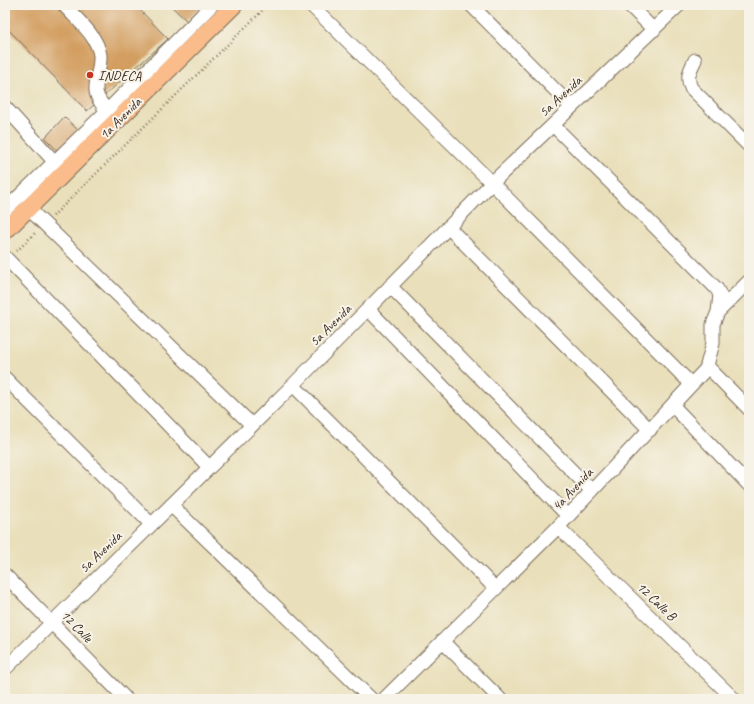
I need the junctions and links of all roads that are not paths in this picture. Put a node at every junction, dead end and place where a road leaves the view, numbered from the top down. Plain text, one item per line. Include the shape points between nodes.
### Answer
1 (64, 5) edge
2 (234, 5) edge
3 (311, 5) edge
4 (471, 5) edge
5 (629, 5) edge
6 (680, 5) edge
7 (212, 9) edge
8 (654, 30) junction
9 (695, 60) dead end
10 (5, 107) edge
11 (572, 107) junction
12 (112, 116) junction
13 (553, 125) junction
14 (749, 146) edge
15 (60, 167) junction
16 (492, 183) junction
17 (28, 208) junction
18 (5, 210) edge
19 (448, 227) junction
20 (5, 231) edge
21 (6, 258) edge
22 (749, 281) edge
23 (390, 286) junction
24 (368, 309) junction
25 (718, 312) junction
26 (707, 366) junction
27 (5, 378) edge
28 (691, 384) junction
29 (293, 385) junction
30 (673, 406) junction
31 (749, 409) edge
32 (252, 425) junction
33 (650, 430) junction
34 (209, 467) junction
35 (749, 485) edge
36 (592, 491) junction
37 (171, 505) junction
38 (568, 516) junction
39 (151, 524) junction
40 (558, 527) junction
41 (5, 575) edge
42 (495, 588) junction
43 (51, 622) junction
44 (442, 641) junction
45 (5, 669) edge
46 (126, 699) edge
47 (371, 699) edge
48 (384, 699) edge
49 (500, 699) edge
50 (734, 699) edge

1 - 12 street via 91,35 98,47 96,91
2 - 7 main road, 1a Avenida
3 - 16 street
4 - 11 street
5 - 8 street
6 - 8 street, 5a Avenida
7 - 12 main road, 1a Avenida
8 - 11 street, 5a Avenida
9 - 14 street via 688,74 691,88
10 - 15 street
11 - 13 street, 5a Avenida
12 - 15 main road, 1a Avenida
13 - 16 street, 5a Avenida
13 - 25 street, 4a Avenida via 717,290 720,295
15 - 17 main road, 1a Avenida
15 - 18 street
16 - 19 street, 5a Avenida
16 - 28 street
17 - 20 main road, 1a Avenida
17 - 32 street
19 - 23 street, 5a Avenida
19 - 33 street
21 - 34 street
22 - 25 street
23 - 24 street, 5a Avenida
23 - 36 street
24 - 29 street, 5a Avenida
24 - 38 street
25 - 26 street, 4a Avenida via 713,324 713,343
26 - 28 street, 4a Avenida
26 - 31 street
27 - 39 street
28 - 30 street, 4a Avenida
29 - 32 street, 5a Avenida
29 - 42 street
30 - 33 street, 4a Avenida
30 - 35 street
32 - 34 street, 5a Avenida
33 - 36 street, 4a Avenida
34 - 37 street, 5a Avenida
36 - 38 street, 4a Avenida
37 - 39 street, 5a Avenida
37 - 47 street
38 - 40 street, 4a Avenida
39 - 43 street, 5a Avenida
40 - 42 street, 4a Avenida
40 - 50 street, 12 Calle B
41 - 43 street, 12 Calle
42 - 44 street, 4a Avenida
43 - 45 street, 5a Avenida
43 - 46 street, 12 Calle
44 - 48 street, 4a Avenida
44 - 49 street

